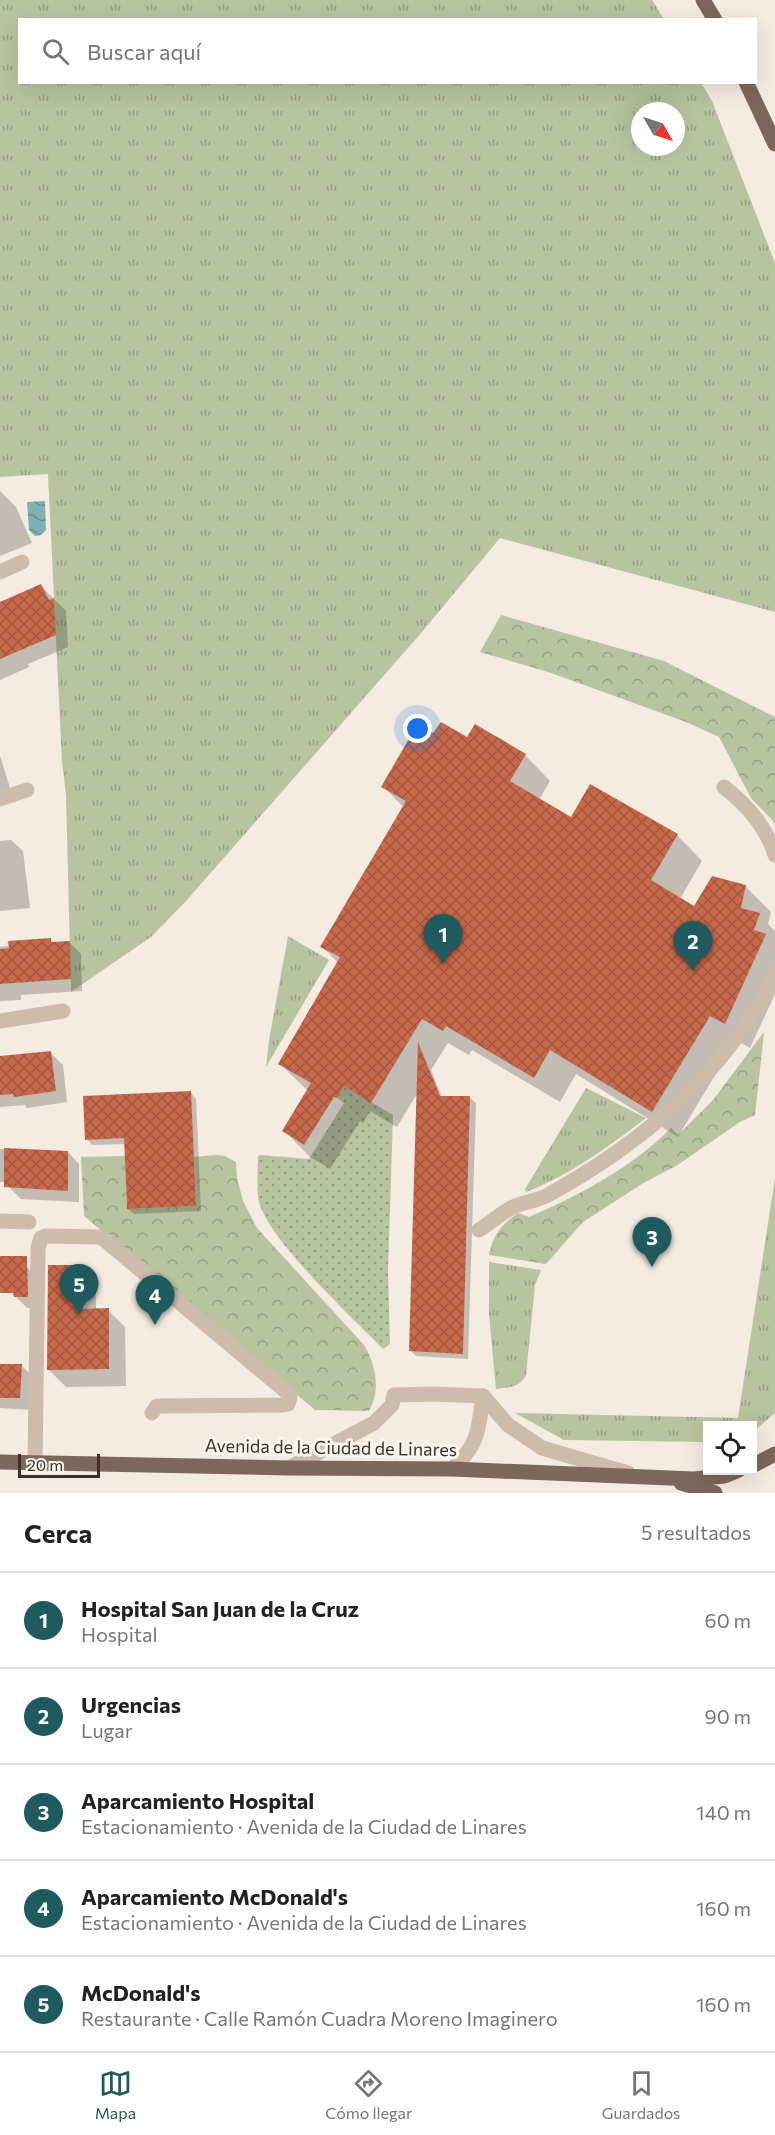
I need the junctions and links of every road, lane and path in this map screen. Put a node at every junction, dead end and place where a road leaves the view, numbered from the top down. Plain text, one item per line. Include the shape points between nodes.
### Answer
1 (703, 0) edge
2 (714, 18) edge
3 (747, 84) edge
4 (775, 144) edge
5 (22, 562) dead end
6 (0, 572) edge
7 (724, 787) dead end
8 (27, 790) dead end
9 (0, 799) edge
10 (775, 855) edge
11 (775, 970) edge
12 (63, 1011) dead end
13 (0, 1021) edge
14 (0, 1221) edge
15 (28, 1222) dead end
16 (479, 1230) dead end
17 (483, 1396) junction
18 (152, 1413) dead end
19 (775, 1454) edge
20 (0, 1462) edge
21 (34, 1463) junction
22 (757, 1464) edge
23 (289, 1468) junction
24 (452, 1469) junction
25 (726, 1475) edge
26 (637, 1476) junction
27 (661, 1478) junction
28 (715, 1493) edge

1 - 2 main road
3 - 4 main road
5 - 6 street
7 - 10 street via 744,803 761,825
8 - 9 street
11 - 16 street via 734,1042 659,1122 587,1172 545,1197 513,1207
12 - 13 street
14 - 15 street
17 - 23 street via 394,1395 392,1405 374,1423
17 - 24 street via 478,1432 468,1454
17 - 26 street via 508,1425 542,1448
18 - 21 street via 157,1406 283,1405 288,1404 290,1394 101,1237 45,1236 38,1248
19 - 22 main road
20 - 21 main road, Avenida de la Ciudad de Linares
21 - 23 main road, Avenida de la Ciudad de Linares
23 - 24 main road, Avenida de la Ciudad de Linares
24 - 26 main road, Avenida de la Ciudad de Linares
25 - 27 main road, Avenida de la Ciudad de Linares
26 - 27 main road, Avenida de la Ciudad de Linares
27 - 28 main road, Avenida de la Ciudad de Linares

